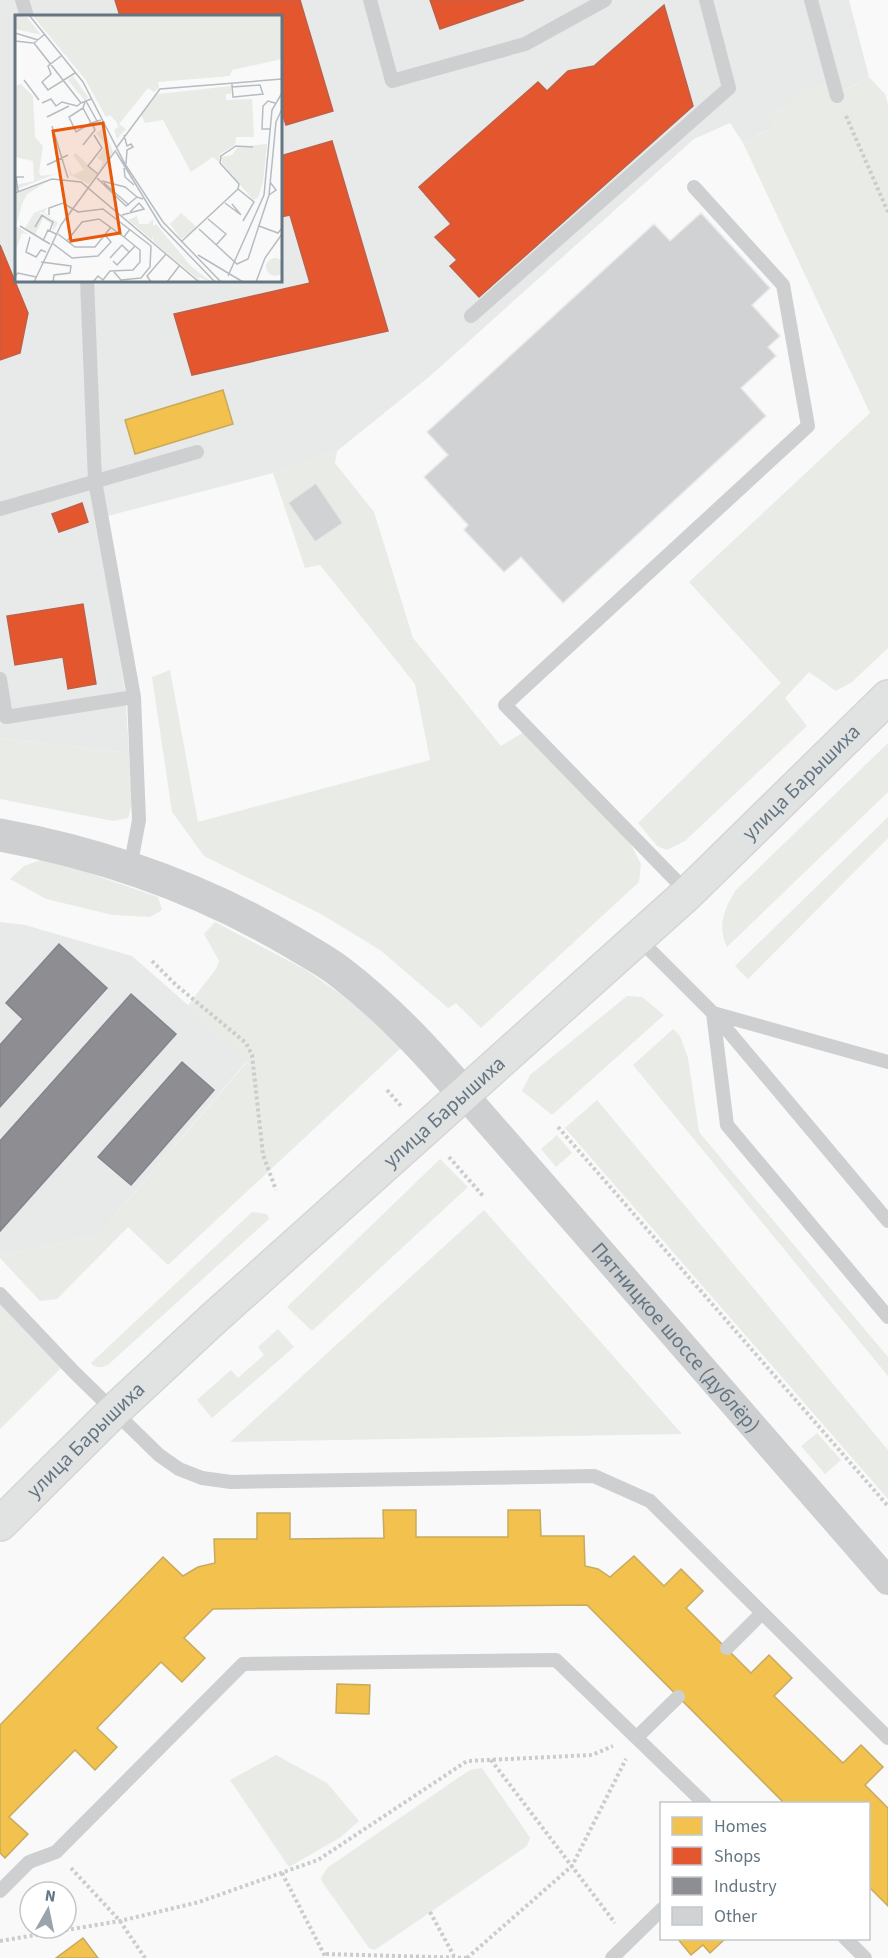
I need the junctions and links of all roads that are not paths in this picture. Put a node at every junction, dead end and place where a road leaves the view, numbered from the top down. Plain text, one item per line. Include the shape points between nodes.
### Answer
1 (22, 0) edge
2 (370, 0) edge
3 (605, 0) edge
4 (706, 0) edge
5 (811, 0) edge
6 (27, 15) edge
7 (837, 96) road end
8 (694, 187) dead end
9 (87, 282) edge
10 (471, 316) dead end
11 (197, 452) dead end
12 (95, 481) junction
13 (0, 509) edge
14 (0, 679) edge
15 (134, 697) junction
16 (887, 699) edge
17 (0, 835) edge
18 (130, 868) junction
19 (688, 893) junction
20 (638, 938) junction
21 (713, 1013) junction
22 (888, 1062) edge
23 (463, 1093) junction
24 (888, 1221) edge
25 (0, 1294) edge
26 (888, 1317) edge
27 (114, 1411) junction
28 (0, 1524) edge
29 (888, 1581) edge
30 (762, 1613) junction
31 (727, 1648) dead end
32 (678, 1697) dead end
33 (637, 1737) junction
34 (888, 1738) edge
35 (704, 1802) edge
36 (0, 1892) edge
37 (660, 1911) edge
38 (847, 1940) edge
39 (613, 1958) edge
40 (865, 1958) edge

1 - 6 lane
2 - 3 lane via 393,81 525,44
4 - 10 lane via 729,88
5 - 7 lane
8 - 19 lane via 783,285 808,426 505,705
9 - 12 lane
11 - 12 lane
12 - 13 lane
12 - 15 lane
14 - 15 lane via 6,717
15 - 18 lane via 139,820
16 - 19 main road, улица Барышиха
17 - 18 street
18 - 23 street via 218,903 338,970 392,1014
19 - 20 main road, улица Барышиха
20 - 21 lane
20 - 23 main road, улица Барышиха
21 - 22 lane
21 - 24 lane
21 - 26 lane via 727,1125
23 - 27 main road, улица Барышиха
23 - 29 street, Пятницкое шоссе (дублёр)
25 - 27 lane
27 - 28 main road, улица Барышиха
27 - 30 lane via 179,1469 202,1478 231,1482 594,1476 650,1501
30 - 31 lane
30 - 34 lane
32 - 33 lane
33 - 35 lane
33 - 36 lane via 556,1660 243,1664 56,1852 30,1862
37 - 39 lane
38 - 40 lane

